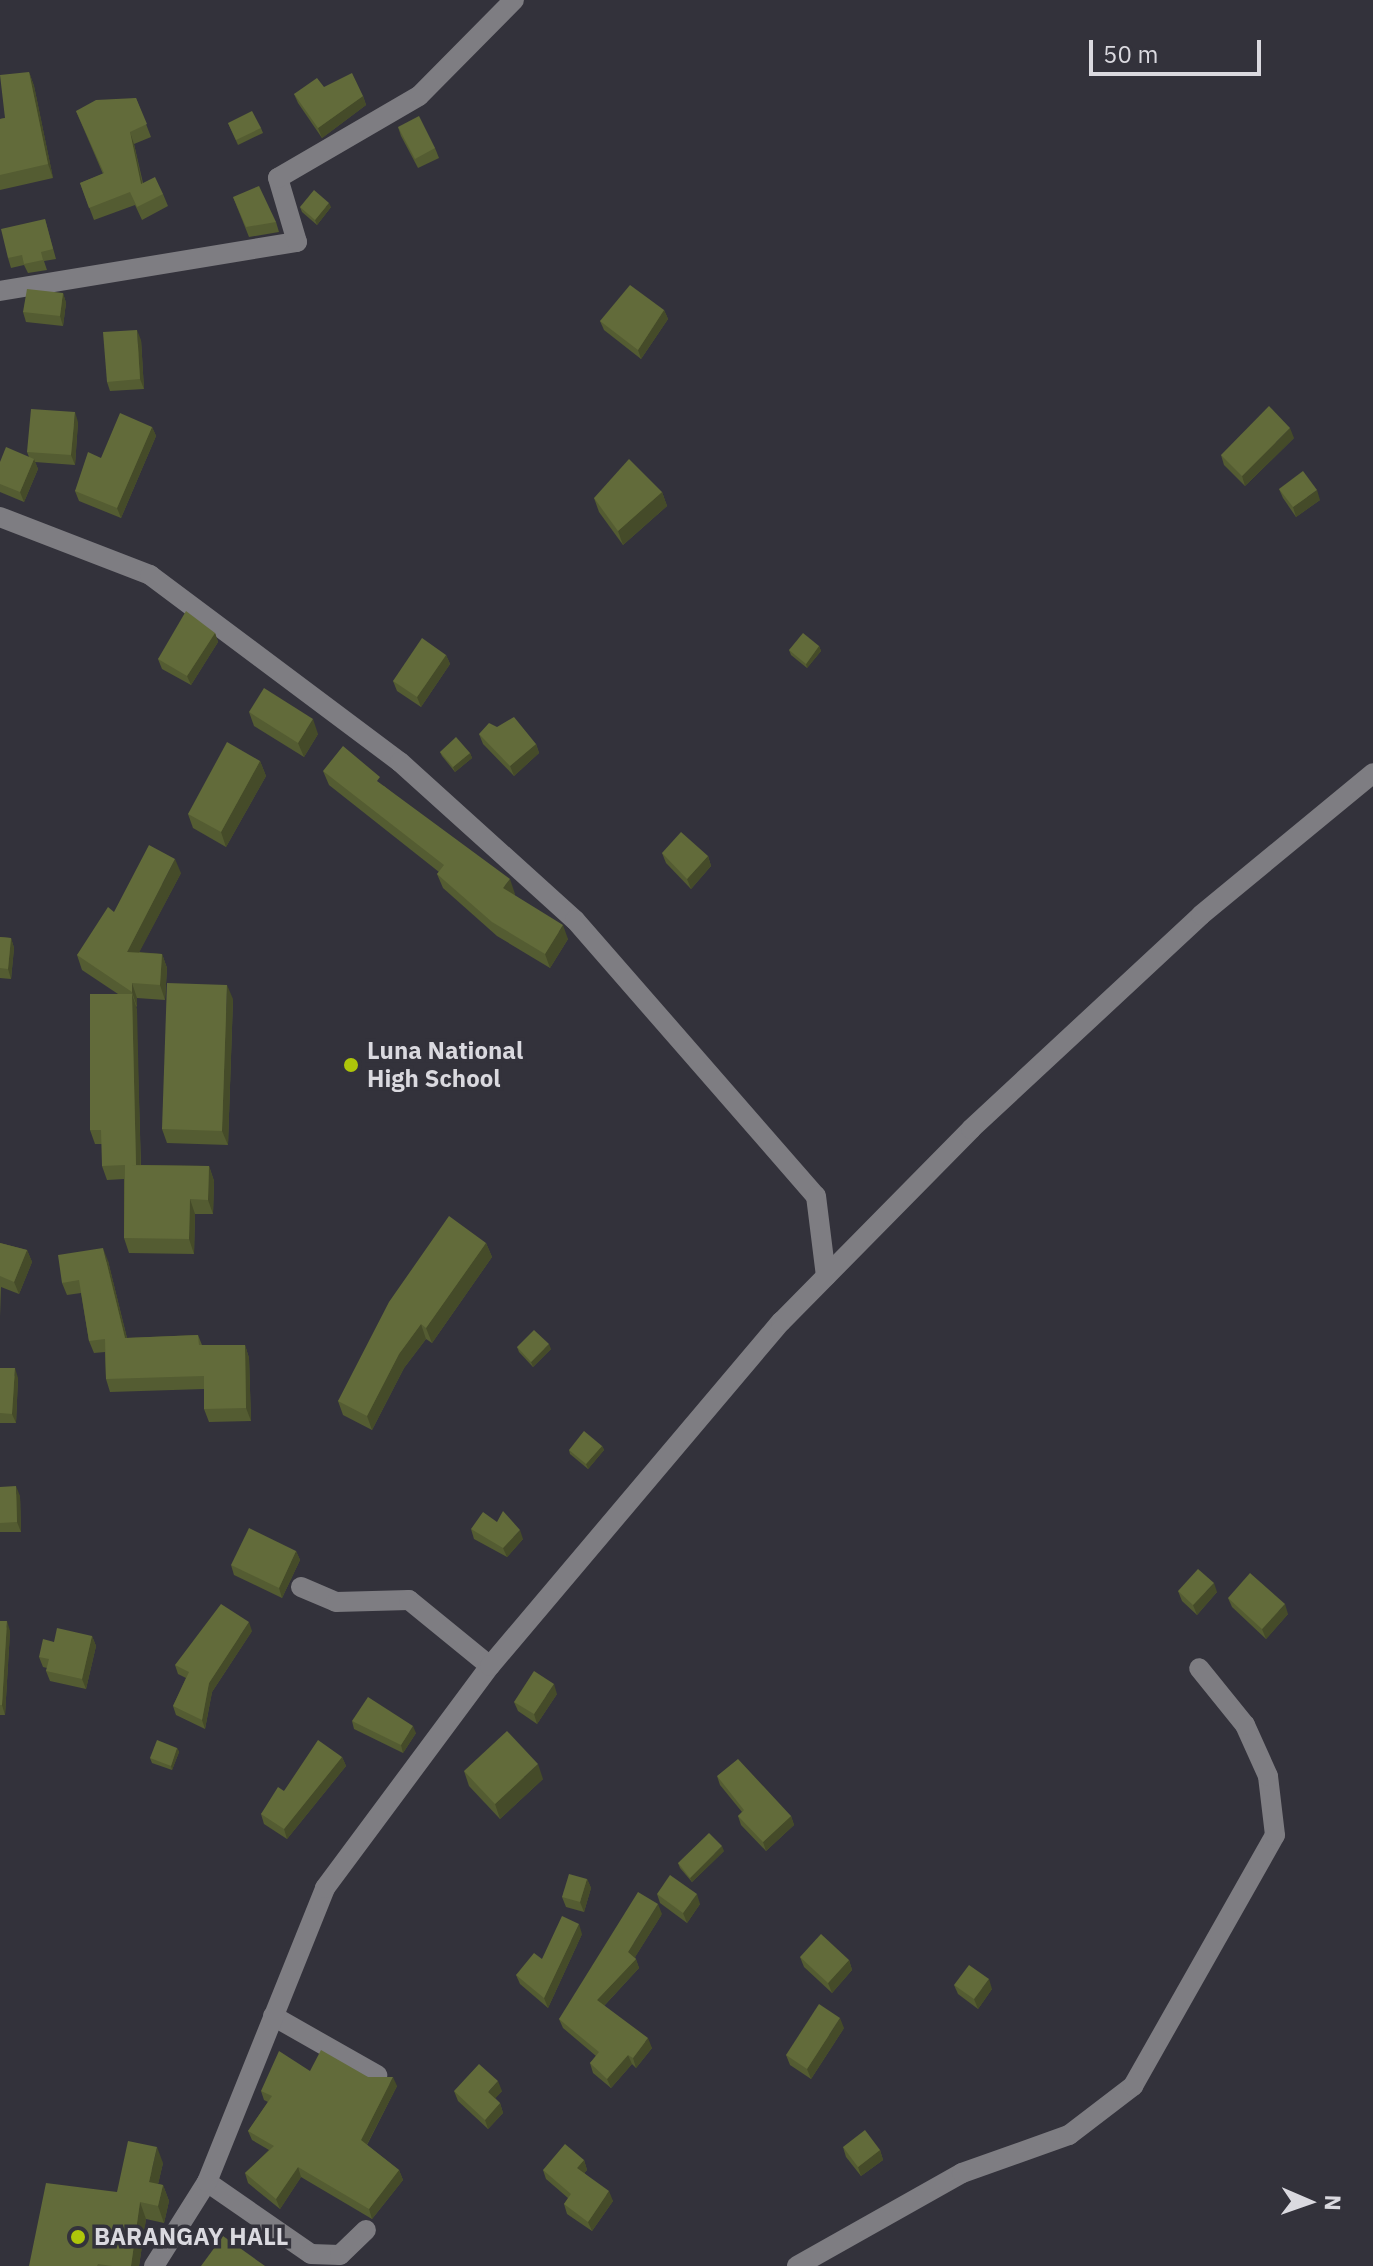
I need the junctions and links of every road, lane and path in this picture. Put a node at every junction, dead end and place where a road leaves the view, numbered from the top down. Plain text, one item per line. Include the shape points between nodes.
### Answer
1 (514, 0) edge
2 (0, 291) edge
3 (0, 517) edge
4 (1373, 773) edge
5 (826, 1276) junction
6 (301, 1587) dead end
7 (490, 1666) junction
8 (1199, 1668) dead end
9 (273, 2016) junction
10 (377, 2075) edge
11 (207, 2182) junction
12 (366, 2230) dead end
13 (154, 2266) edge
14 (797, 2266) edge

1 - 2 street via 419,96 278,178 297,242
3 - 5 street via 150,575 400,762 575,920 816,1196
4 - 5 street via 1189,925
5 - 7 street
6 - 7 street via 336,1602 409,1600
7 - 9 street via 325,1888
8 - 14 street via 1245,1725 1268,1776 1275,1835 1133,2086 1069,2135 962,2173
9 - 10 street
9 - 11 street
11 - 12 street via 311,2254 340,2255
11 - 13 street

